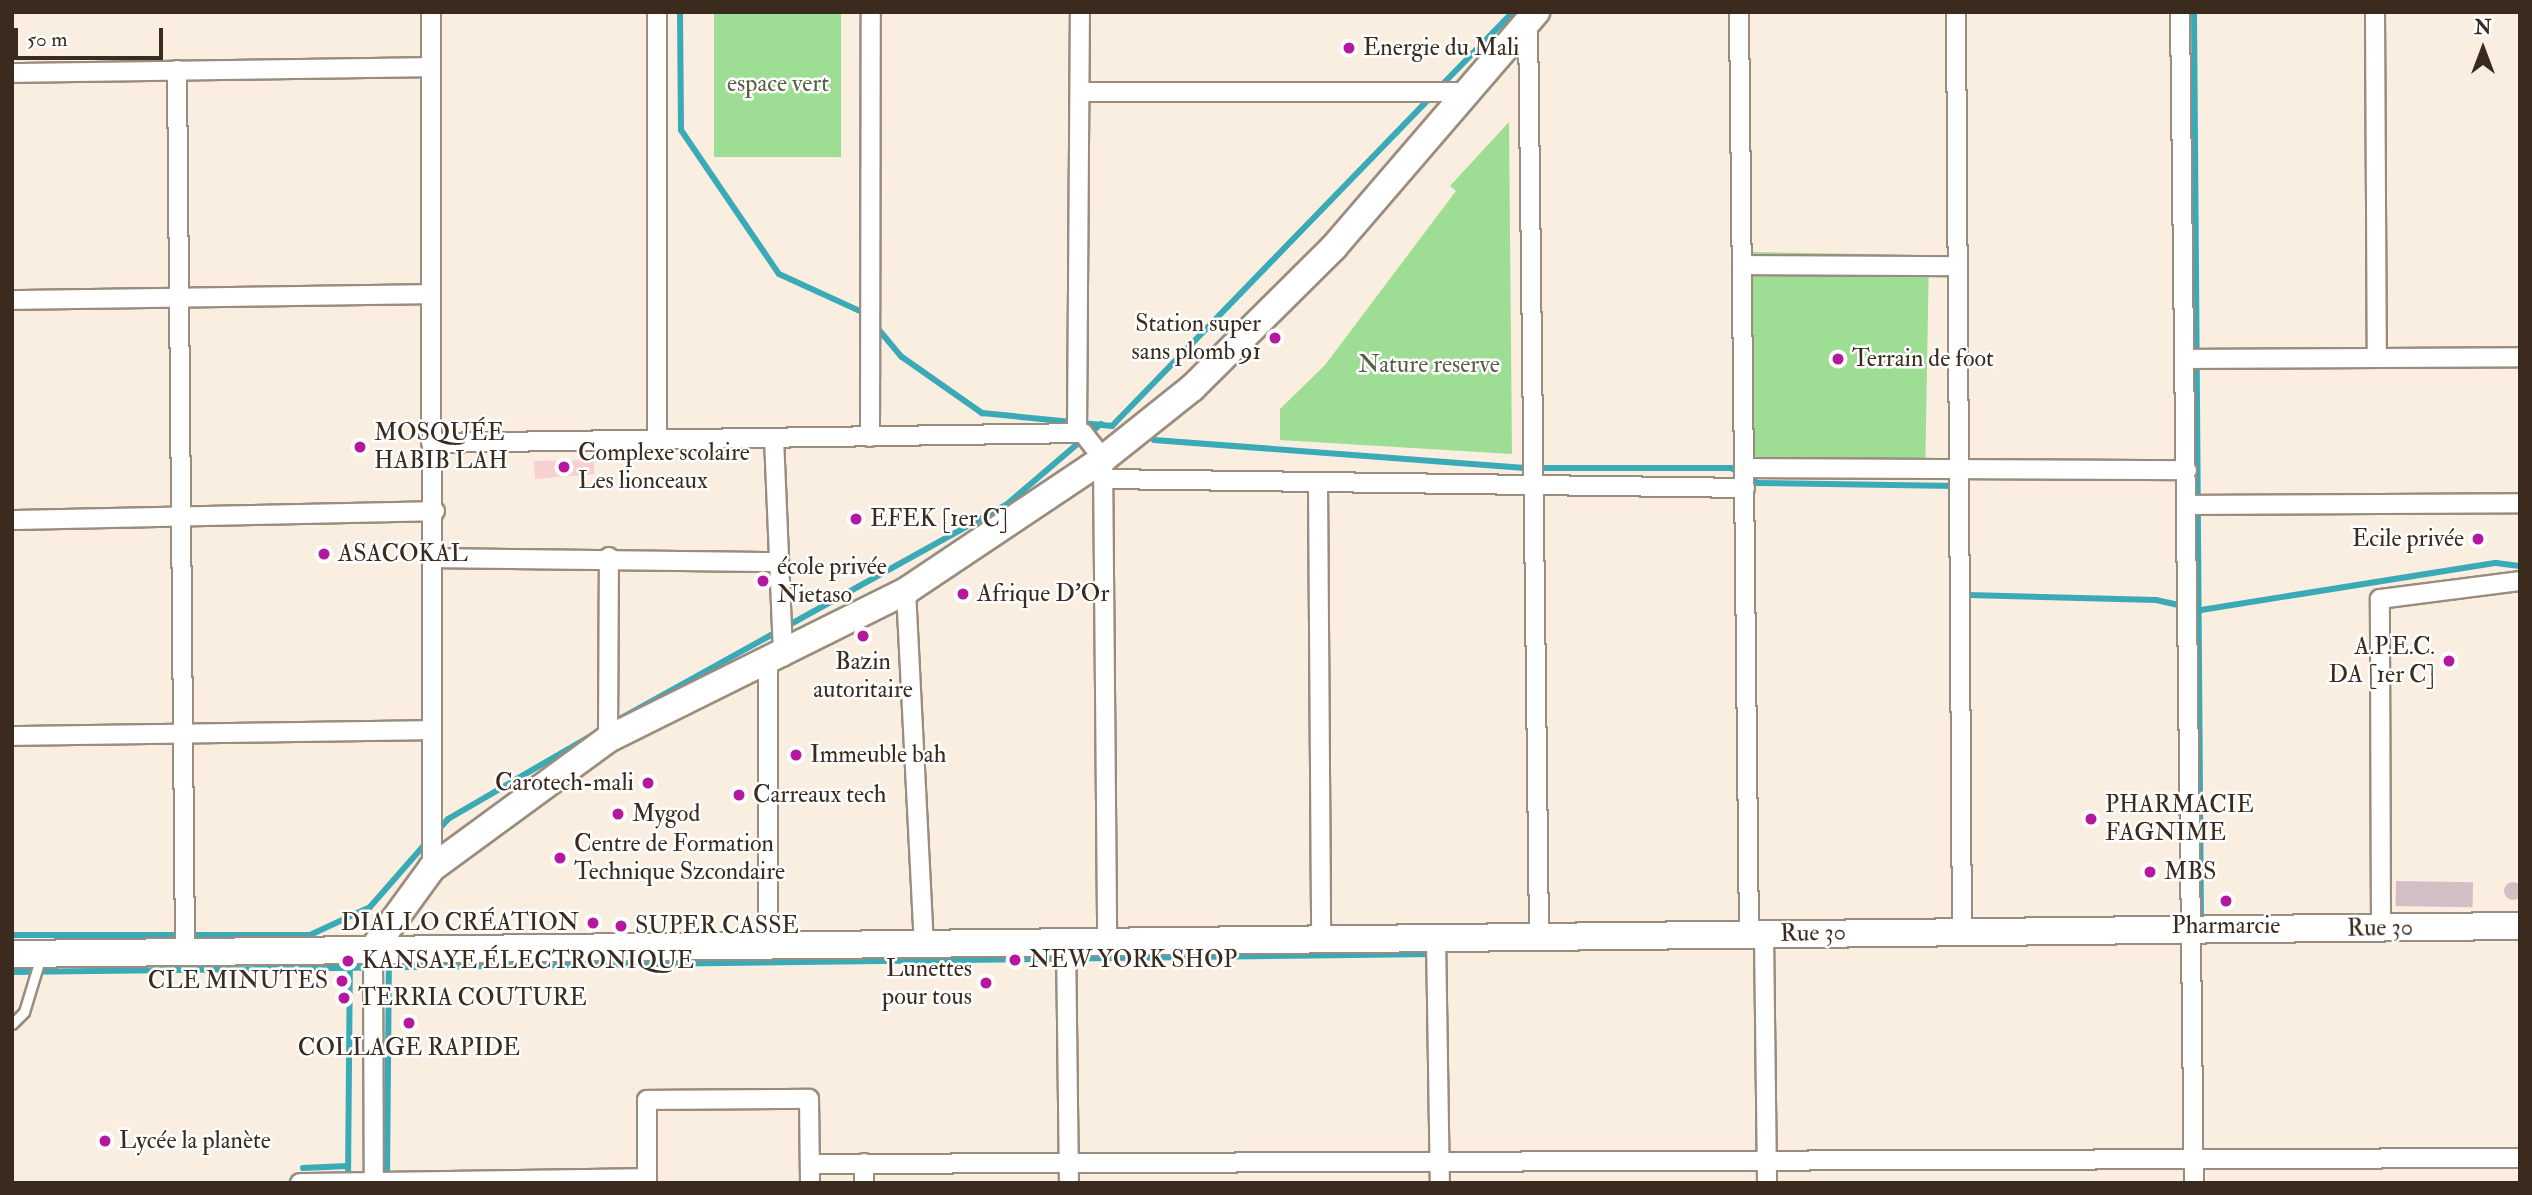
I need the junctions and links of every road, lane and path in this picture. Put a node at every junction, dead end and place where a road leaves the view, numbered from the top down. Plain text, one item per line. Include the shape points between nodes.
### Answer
1 (431, 12) edge
2 (657, 12) edge
3 (871, 12) edge
4 (1080, 12) edge
5 (1739, 12) edge
6 (1956, 12) edge
7 (2180, 12) edge
8 (2375, 12) edge
9 (1532, 16) edge
10 (431, 67) junction
11 (177, 70) junction
12 (12, 73) edge
13 (1081, 92) junction
14 (1465, 92) junction
15 (1742, 265) junction
16 (1957, 266) junction
17 (431, 295) junction
18 (179, 298) junction
19 (12, 300) edge
20 (2520, 357) edge
21 (2377, 358) junction
22 (2186, 359) junction
23 (1077, 432) junction
24 (870, 437) junction
25 (774, 438) junction
26 (657, 440) junction
27 (431, 443) junction
28 (1103, 469) junction
29 (2187, 470) junction
30 (1535, 475) junction
31 (1745, 477) junction
32 (1318, 482) junction
33 (1959, 482) junction
34 (2520, 503) edge
35 (2188, 505) junction
36 (435, 511) junction
37 (181, 517) junction
38 (12, 520) edge
39 (609, 557) junction
40 (435, 558) junction
41 (777, 562) junction
42 (2520, 581) edge
43 (906, 591) junction
44 (775, 661) junction
45 (432, 730) junction
46 (183, 733) junction
47 (12, 736) edge
48 (608, 739) junction
49 (432, 868) junction
50 (2520, 926) edge
51 (2381, 928) junction
52 (2192, 930) junction
53 (1962, 932) junction
54 (1757, 934) junction
55 (1539, 936) junction
56 (1436, 937) junction
57 (1321, 938) junction
58 (1107, 939) junction
59 (1066, 940) junction
60 (768, 941) junction
61 (924, 941) junction
62 (373, 949) junction
63 (185, 953) junction
64 (12, 954) edge
65 (42, 954) junction
66 (12, 1024) edge
67 (2520, 1158) edge
68 (2193, 1160) junction
69 (1767, 1161) junction
70 (1440, 1162) junction
71 (864, 1163) junction
72 (1068, 1163) junction
73 (810, 1164) junction
74 (647, 1180) edge
75 (374, 1182) edge
76 (300, 1183) edge
77 (810, 1183) edge
78 (864, 1183) edge
79 (1069, 1183) edge
80 (1440, 1183) edge
81 (1768, 1183) edge
82 (2194, 1183) edge

1 - 10 street
2 - 26 street
3 - 24 street
4 - 13 street
5 - 15 street
6 - 16 street
7 - 22 street
8 - 21 street
9 - 14 main road
9 - 30 street
10 - 11 street
10 - 17 street
11 - 12 street
11 - 18 street
13 - 14 street
13 - 23 street
14 - 28 main road via 1334,247
15 - 16 street
15 - 31 street
16 - 33 street
17 - 18 street
17 - 27 street
18 - 19 street
18 - 37 street
20 - 21 street
21 - 22 street
22 - 29 street
23 - 24 street
23 - 28 street
24 - 25 street
25 - 26 street
25 - 41 street
26 - 27 street
27 - 36 street
28 - 32 street
28 - 43 main road
28 - 58 street
29 - 33 street
29 - 35 street
30 - 31 street
30 - 32 street
30 - 55 street
31 - 33 street
31 - 54 street
32 - 57 street
33 - 53 street
34 - 35 street
35 - 52 street
36 - 37 street
36 - 40 street
37 - 38 street
37 - 46 street
39 - 40 street
39 - 41 street
39 - 48 street
40 - 45 street
41 - 44 street
42 - 51 street via 2380,599
43 - 44 main road
43 - 61 street
44 - 48 main road
44 - 60 street
45 - 46 street
45 - 49 street
46 - 47 street
46 - 63 street
48 - 49 main road
49 - 62 main road
50 - 51 main road, Rue 30
51 - 52 main road, Rue 30
52 - 53 main road, Rue 30
52 - 68 street
53 - 54 main road, Rue 30
54 - 55 main road, Rue 30
54 - 69 street
55 - 56 main road, Rue 30
56 - 57 main road, Rue 30
56 - 70 street
57 - 58 main road, Rue 30
58 - 59 main road, Rue 30
59 - 61 main road, Rue 30
59 - 72 street
60 - 61 main road, Rue 30
60 - 62 main road, Rue 30
62 - 63 main road, Rue 30
62 - 75 street
63 - 65 main road, Rue 30
64 - 65 main road, Rue 30
65 - 66 lane via 24,1012
67 - 68 street
68 - 69 street
68 - 82 street
69 - 70 street
69 - 81 street
70 - 72 street
70 - 80 street
71 - 72 street
71 - 73 street
71 - 78 street
72 - 79 street
73 - 74 street via 809,1099 647,1100
73 - 77 street
74 - 75 street
75 - 76 street

